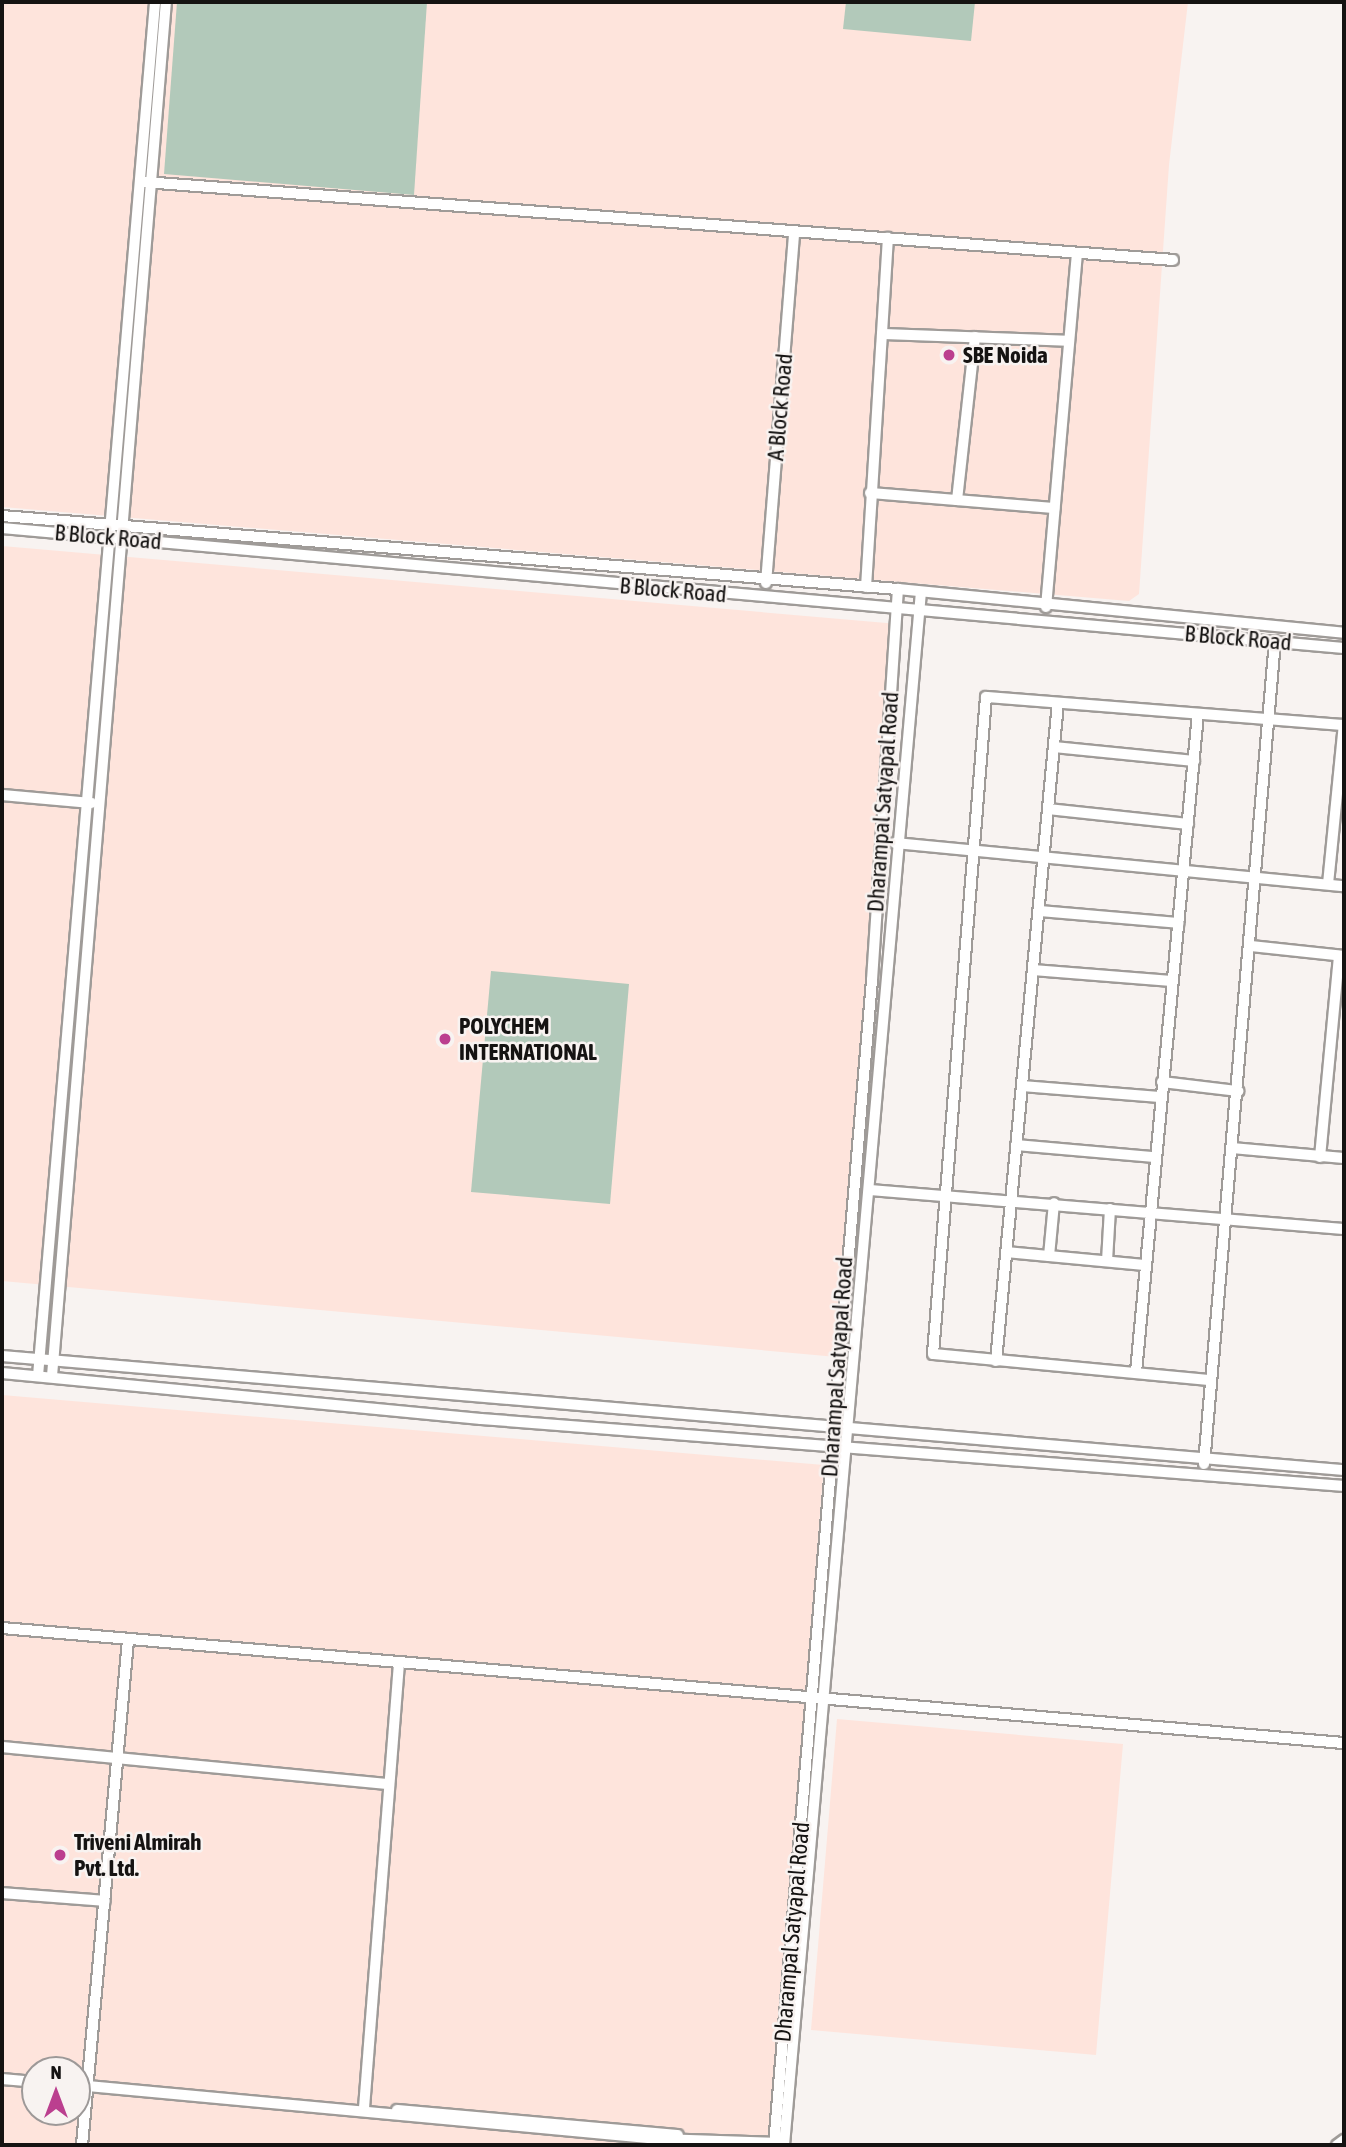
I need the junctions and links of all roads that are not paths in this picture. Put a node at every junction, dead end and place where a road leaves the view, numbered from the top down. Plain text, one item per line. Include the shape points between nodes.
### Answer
1 (155, 2) edge
2 (166, 2) edge
3 (146, 182) junction
4 (794, 232) junction
5 (888, 238) junction
6 (1077, 253) junction
7 (1173, 260) dead end
8 (882, 334) junction
9 (975, 337) junction
10 (1069, 341) junction
11 (870, 493) junction
12 (957, 500) junction
13 (1054, 508) junction
14 (2, 516) edge
15 (111, 526) junction
16 (123, 527) junction
17 (2, 528) edge
18 (116, 538) junction
19 (766, 583) junction
20 (866, 587) junction
21 (898, 589) junction
22 (921, 592) junction
23 (897, 603) junction
24 (919, 606) junction
25 (1046, 607) junction
26 (1344, 633) edge
27 (1275, 641) junction
28 (1344, 648) edge
29 (1058, 703) junction
30 (1198, 714) junction
31 (1268, 719) junction
32 (1344, 725) edge
33 (1054, 747) junction
34 (1194, 761) junction
35 (1341, 780) edge
36 (2, 795) edge
37 (88, 803) junction
38 (100, 804) junction
39 (1048, 809) junction
40 (1188, 824) junction
41 (1339, 833) edge
42 (895, 843) junction
43 (973, 852) junction
44 (1044, 859) junction
45 (1183, 871) junction
46 (1258, 877) junction
47 (1328, 884) junction
48 (1344, 886) edge
49 (1039, 911) junction
50 (1178, 923) junction
51 (1251, 946) junction
52 (1341, 956) edge
53 (1033, 970) junction
54 (1172, 981) junction
55 (1162, 1082) junction
56 (1022, 1086) junction
57 (1238, 1091) junction
58 (1160, 1097) junction
59 (1016, 1145) junction
60 (1232, 1148) junction
61 (1154, 1157) junction
62 (1320, 1157) junction
63 (1344, 1158) edge
64 (869, 1190) junction
65 (946, 1192) junction
66 (1011, 1200) junction
67 (1054, 1203) junction
68 (1110, 1209) junction
69 (1149, 1212) junction
70 (1226, 1221) junction
71 (1344, 1229) edge
72 (1006, 1252) junction
73 (1049, 1256) junction
74 (1107, 1261) junction
75 (1144, 1265) junction
76 (2, 1356) edge
77 (39, 1360) junction
78 (52, 1361) junction
79 (996, 1361) junction
80 (1136, 1372) junction
81 (2, 1373) edge
82 (38, 1376) junction
83 (52, 1376) junction
84 (1209, 1380) junction
85 (831, 1428) junction
86 (849, 1429) junction
87 (829, 1443) junction
88 (849, 1445) junction
89 (1205, 1458) junction
90 (1344, 1470) edge
91 (1204, 1473) junction
92 (1344, 1486) edge
93 (2, 1628) edge
94 (128, 1642) junction
95 (398, 1663) junction
96 (813, 1698) junction
97 (825, 1699) junction
98 (1344, 1743) edge
99 (2, 1747) edge
100 (118, 1756) junction
101 (387, 1784) junction
102 (2, 1893) edge
103 (105, 1901) junction
104 (86, 2056) edge
105 (2, 2078) edge
106 (21, 2080) edge
107 (91, 2087) edge
108 (364, 2108) junction
109 (82, 2126) edge
110 (1344, 2140) edge
111 (779, 2144) edge
112 (82, 2145) edge
113 (1337, 2145) edge

1 - 3 street
2 - 3 street
3 - 4 street
3 - 15 street
3 - 16 street
4 - 5 street
4 - 19 street, A Block Road
5 - 6 street
5 - 8 street
6 - 7 street
6 - 10 street
8 - 9 street
8 - 11 street
9 - 10 street
9 - 12 street
10 - 13 street
11 - 12 street
11 - 20 street
12 - 13 street
13 - 25 street
14 - 15 street, B Block Road
15 - 16 street, B Block Road
15 - 18 street
16 - 18 street
16 - 19 street, B Block Road
17 - 18 street, B Block Road
18 - 23 street, B Block Road via 788,600
18 - 37 street
18 - 38 street
19 - 20 street, B Block Road
20 - 21 street, B Block Road
21 - 22 street, B Block Road
21 - 23 street, Dharampal Satyapal Road
22 - 24 street, Dharampal Satyapal Road
22 - 25 street, B Block Road
23 - 24 street, B Block Road
23 - 85 street, Dharampal Satyapal Road via 872,981
24 - 27 street, B Block Road
24 - 42 street, Dharampal Satyapal Road
25 - 26 street, B Block Road
27 - 28 street, B Block Road
27 - 31 street
29 - 30 street
29 - 33 street
29 - 43 street via 986,697
30 - 31 street
30 - 34 street
31 - 32 street
31 - 46 street
32 - 35 street
33 - 34 street
33 - 39 street
34 - 40 street
35 - 41 street
36 - 37 street
37 - 38 street
37 - 77 street
38 - 78 street
39 - 40 street
39 - 44 street
40 - 45 street
41 - 47 street
42 - 43 street
42 - 64 street, Dharampal Satyapal Road
43 - 44 street
43 - 65 street
44 - 45 street
44 - 49 street
45 - 46 street
45 - 50 street
46 - 47 street
46 - 51 street
47 - 48 street
49 - 50 street
49 - 53 street
50 - 54 street
51 - 52 street
51 - 57 street
52 - 62 street
53 - 54 street
53 - 56 street
54 - 55 street
55 - 57 street
55 - 58 street
56 - 58 street
56 - 59 street
57 - 60 street
58 - 61 street
59 - 61 street
59 - 66 street
60 - 62 street
60 - 70 street
61 - 69 street
62 - 63 street
64 - 65 street
64 - 86 street, Dharampal Satyapal Road
65 - 66 street
65 - 79 street via 933,1353
66 - 67 street
66 - 72 street
67 - 68 street
67 - 73 street
68 - 69 street
68 - 74 street
69 - 70 street
69 - 75 street
70 - 71 street
70 - 84 street
72 - 73 street
72 - 79 street
73 - 74 street
74 - 75 street
75 - 80 street
76 - 77 street
77 - 78 street
77 - 82 street
78 - 83 street
78 - 85 street
79 - 80 street
80 - 84 street
81 - 82 street
82 - 83 street
83 - 87 street via 481,1419
84 - 89 street
85 - 86 street
85 - 87 street, Dharampal Satyapal Road
86 - 88 street, Dharampal Satyapal Road
86 - 89 street
87 - 88 street
87 - 96 street, Dharampal Satyapal Road
88 - 91 street
88 - 97 street, Dharampal Satyapal Road
89 - 90 street
89 - 91 street
91 - 92 street
93 - 94 street
94 - 95 street
94 - 100 street
95 - 96 street
95 - 101 street
96 - 97 street
96 - 111 street, Dharampal Satyapal Road
97 - 98 street
97 - 111 street, Dharampal Satyapal Road
99 - 100 street
100 - 101 street
100 - 103 street
101 - 108 street
102 - 103 street
103 - 104 street
105 - 106 street
107 - 108 street
108 - 111 street
109 - 112 street
110 - 113 street

